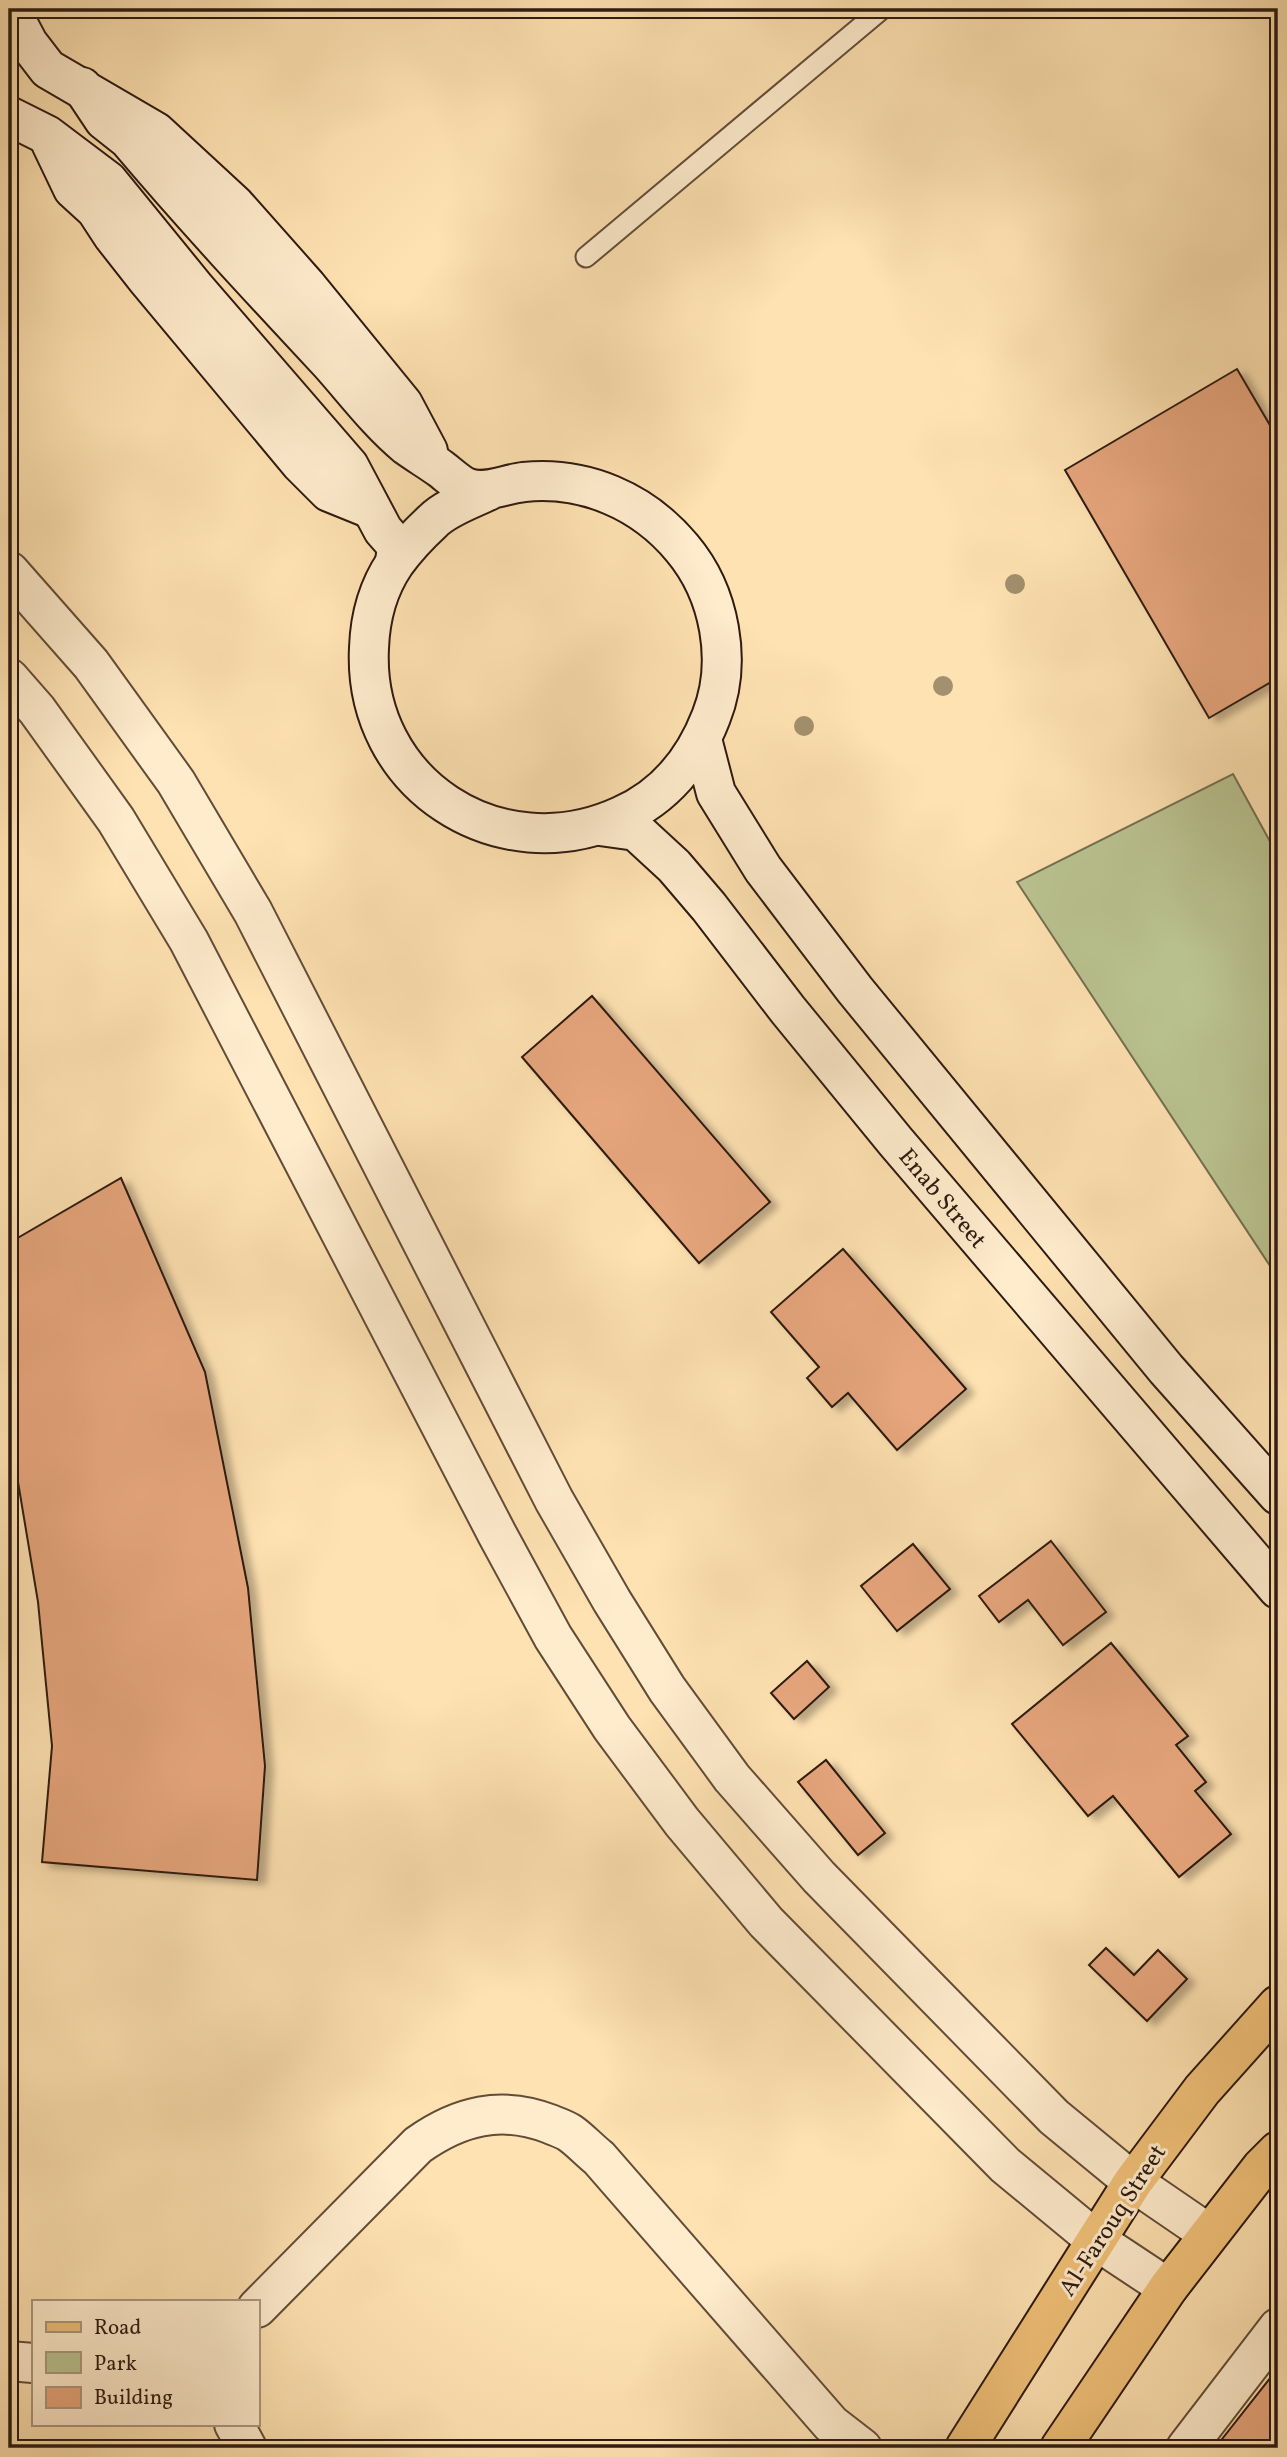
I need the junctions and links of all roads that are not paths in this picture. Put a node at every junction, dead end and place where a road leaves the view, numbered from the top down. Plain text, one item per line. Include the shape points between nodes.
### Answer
1 (10, 9) edge
2 (882, 9) edge
3 (9, 116) edge
4 (246, 245) junction
5 (586, 257) dead end
6 (185, 300) junction
7 (490, 489) junction
8 (395, 562) junction
9 (9, 571) edge
10 (9, 678) edge
11 (702, 739) junction
12 (600, 826) junction
13 (1278, 1495) edge
14 (1278, 1590) edge
15 (1278, 2005) edge
16 (1278, 2151) edge
17 (1133, 2182) junction
18 (1209, 2234) junction
19 (1097, 2241) junction
20 (1168, 2288) junction
21 (259, 2306) edge
22 (1278, 2328) edge
23 (9, 2361) edge
24 (32, 2363) edge
25 (234, 2426) edge
26 (247, 2448) edge
27 (862, 2448) edge
28 (965, 2448) edge
29 (1060, 2448) edge
30 (1186, 2448) edge

1 - 4 street via 48,69 82,87 104,120
2 - 5 lane
3 - 6 street via 47,135 108,181
4 - 6 street
4 - 7 street via 271,302 360,400 407,446 467,487
6 - 8 street via 349,466 383,530 397,546
7 - 8 street via 436,517
7 - 11 street via 553,481 615,496 668,532 689,556 716,614 721,646 721,678
8 - 12 street via 379,595 370,630 368,666 386,735 405,766 430,792 460,813 493,827 528,834 565,834
9 - 17 street via 91,664 176,782 253,912 554,1500 667,1689 732,1778 820,1877 1054,2117
10 - 19 street via 116,820 189,941 497,1534 553,1637 612,1728 682,1822 766,1922 1005,2165
11 - 12 street via 676,777 650,800
11 - 13 street via 716,793 803,923 1166,1369
12 - 14 street, Enab Street via 636,831 674,866 896,1142
15 - 17 main road, Al-Farouq Street via 1202,2090
16 - 18 main road
17 - 18 street
17 - 19 main road, Al-Farouq Street
18 - 20 main road
19 - 20 street
19 - 28 main road, Al-Farouq Street
20 - 29 main road
21 - 27 street via 418,2145 442,2128 502,2113 536,2119 568,2131 599,2158 831,2424
22 - 30 street
23 - 24 street
25 - 26 street

